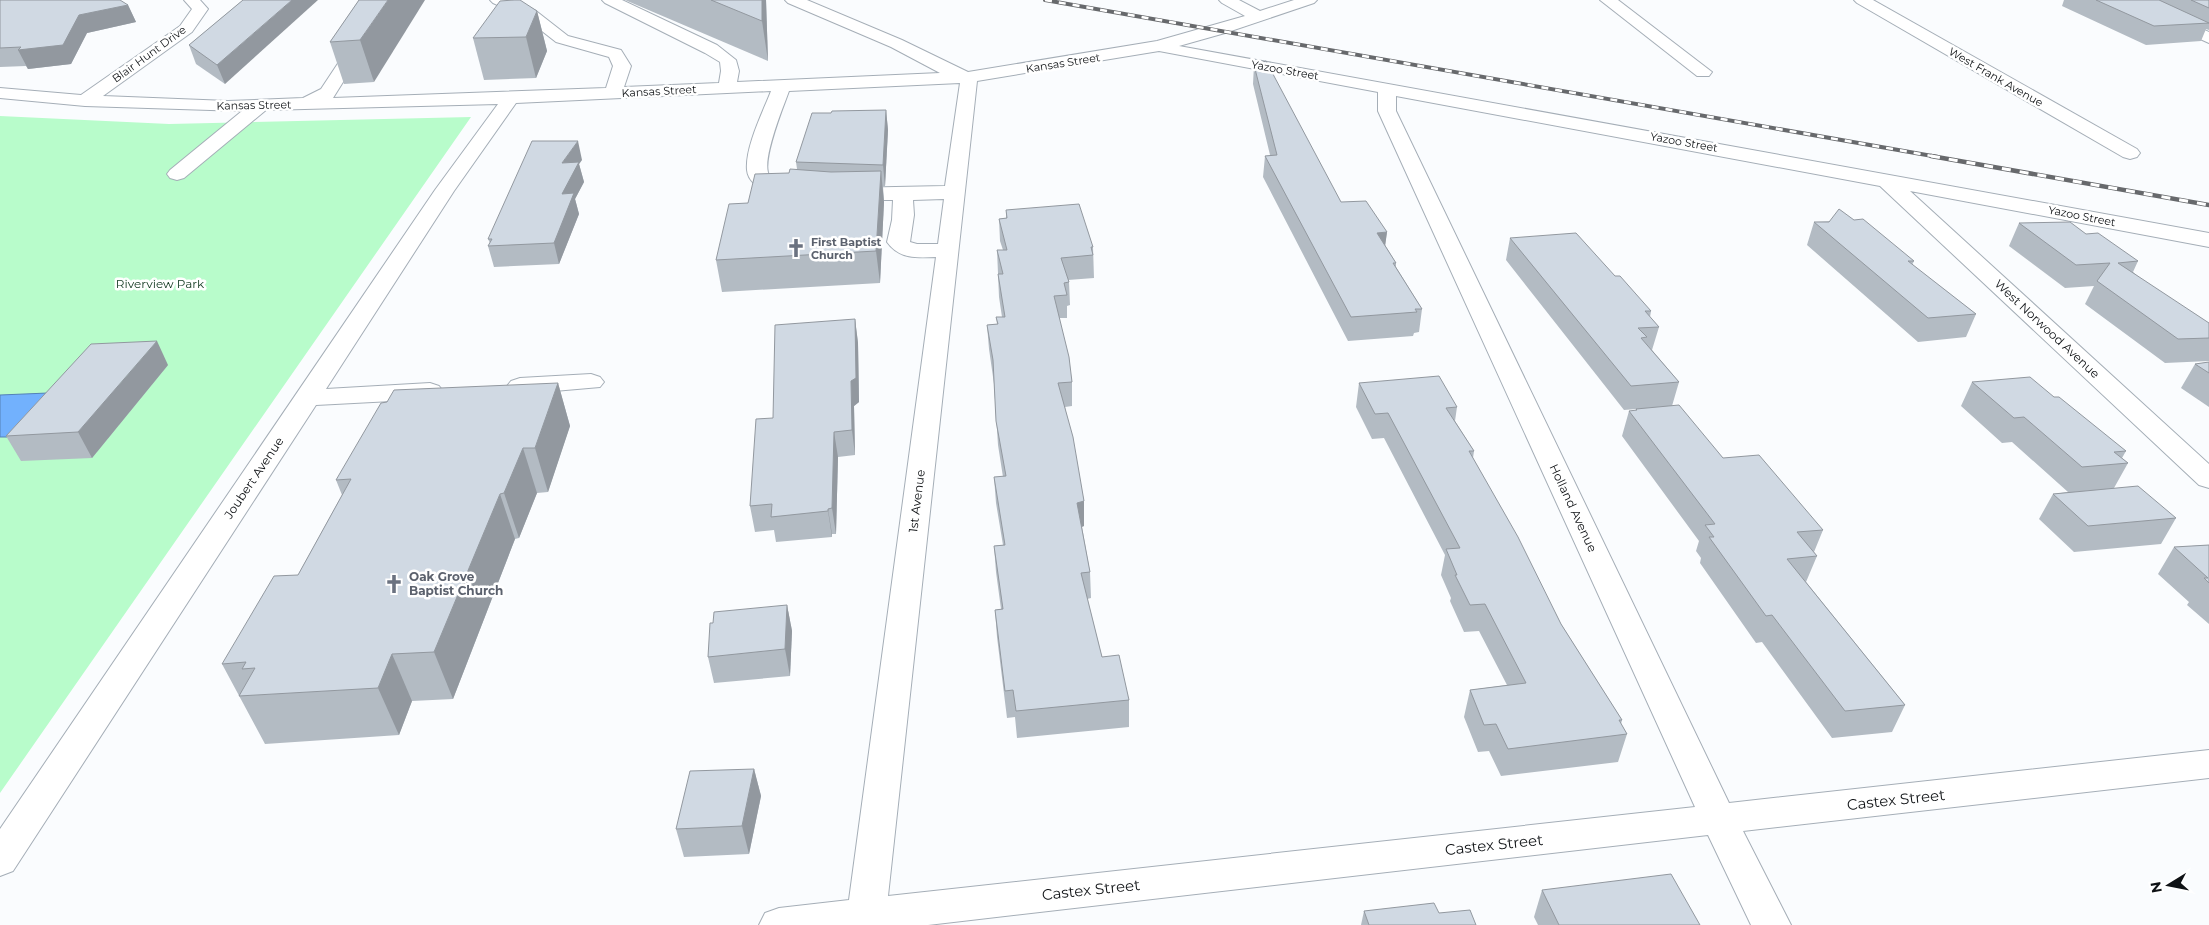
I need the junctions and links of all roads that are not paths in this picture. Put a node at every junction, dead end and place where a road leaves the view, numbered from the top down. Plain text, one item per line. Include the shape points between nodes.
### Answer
1 (192, 0) edge
2 (392, 0) edge
3 (498, 0) edge
4 (610, 0) edge
5 (793, 0) edge
6 (1227, 0) edge
7 (1309, 0) edge
8 (1608, 0) edge
9 (1862, 0) edge
10 (2126, 0) edge
11 (1257, 16) junction
12 (2209, 38) edge
13 (1158, 46) junction
14 (1703, 72) dead end
15 (969, 77) junction
16 (782, 86) junction
17 (727, 88) junction
18 (1388, 88) junction
19 (0, 93) edge
20 (613, 94) junction
21 (511, 98) junction
22 (85, 101) junction
23 (306, 104) junction
24 (261, 105) junction
25 (2130, 153) dead end
26 (177, 174) dead end
27 (1885, 179) junction
28 (955, 192) junction
29 (898, 194) junction
30 (2209, 240) edge
31 (948, 250) junction
32 (591, 382) dead end
33 (493, 388) edge
34 (454, 390) edge
35 (307, 398) junction
36 (2209, 479) edge
37 (2209, 764) edge
38 (1719, 820) junction
39 (0, 860) edge
40 (866, 920) edge
41 (779, 925) edge
42 (1771, 925) edge

1 - 22 street, Blair Hunt Drive via 200,10 186,29
2 - 23 street via 384,4 328,92
3 - 20 street via 530,14 562,39 615,54 622,66
4 - 17 street via 728,60
5 - 15 street via 883,37 948,72
6 - 11 street
7 - 11 street, Kansas Street
8 - 14 street
9 - 25 street, West Frank Avenue
10 - 12 street
11 - 13 street, Kansas Street
13 - 15 street, Kansas Street
13 - 18 street, Yazoo Street
15 - 16 street, Kansas Street
15 - 28 street, 1st Avenue
16 - 17 street, Kansas Street
16 - 29 street via 761,146 756,170 759,176 779,188 818,194
17 - 20 street, Kansas Street
18 - 27 street, Yazoo Street
18 - 38 street, Holland Avenue via 1387,111
19 - 22 street, Kansas Street
20 - 21 street, Kansas Street
21 - 23 street, Kansas Street
21 - 35 street, Joubert Avenue via 445,190
22 - 24 street, Kansas Street
23 - 24 street, Kansas Street
24 - 26 street
27 - 30 street, Yazoo Street
27 - 36 street, West Norwood Avenue
28 - 29 street
28 - 31 street, 1st Avenue
29 - 31 street via 903,198 904,207 898,242 902,248
31 - 40 street, 1st Avenue
32 - 33 street
34 - 35 street
35 - 39 street, Joubert Avenue
37 - 38 street, Castex Street
38 - 40 street, Castex Street
38 - 42 street, Holland Avenue
40 - 41 street, Castex Street

